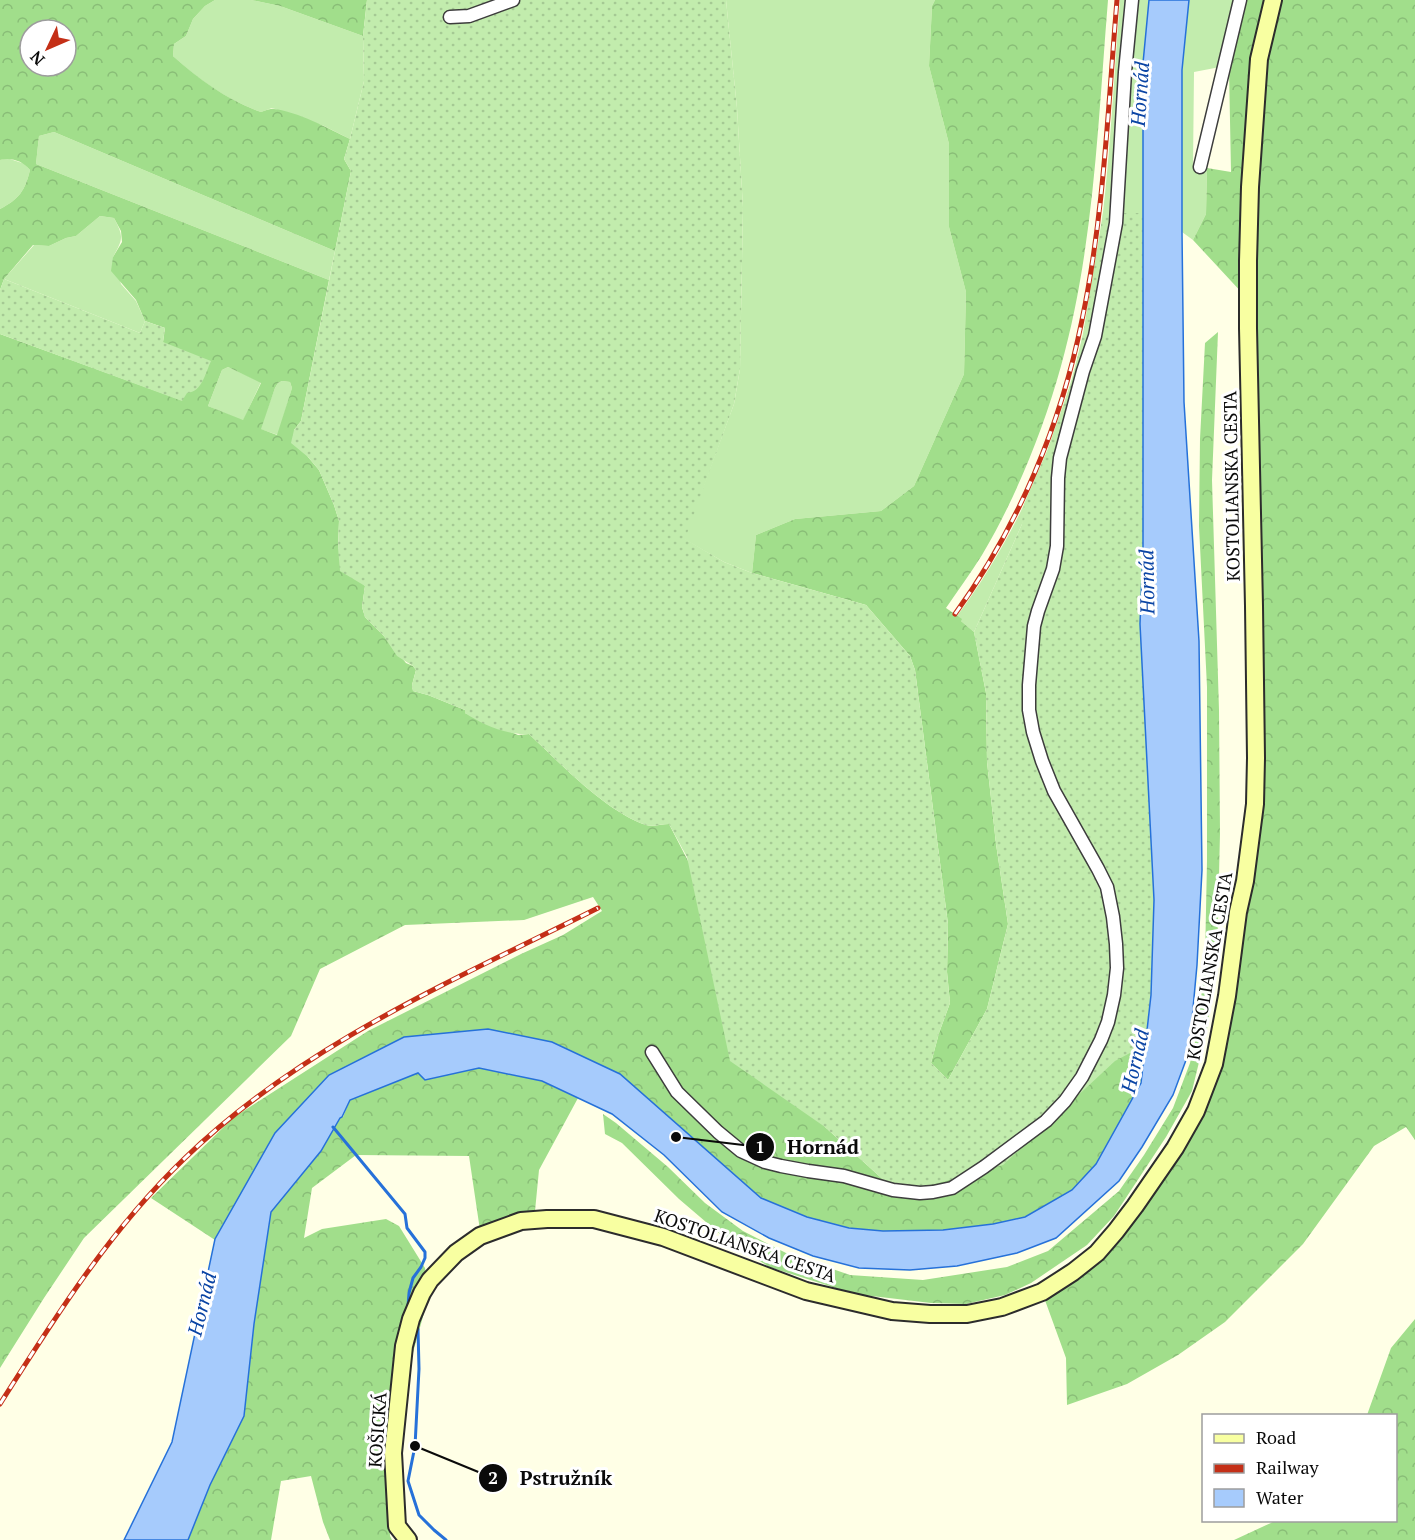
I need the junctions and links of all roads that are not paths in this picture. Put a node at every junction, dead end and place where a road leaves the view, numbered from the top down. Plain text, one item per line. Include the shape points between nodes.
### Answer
1 (513, 0) edge
2 (1132, 0) edge
3 (1240, 0) edge
4 (1273, 0) edge
5 (450, 17) dead end
6 (1200, 167) dead end
7 (652, 1052) dead end
8 (411, 1319) joint
9 (408, 1540) edge

1 - 5 street via 469,16
2 - 7 street via 1116,223 1095,336 1060,458 1057,546 1032,640 1029,685 1029,710 1042,761 1054,791 1107,887 1117,968 1101,1040 1082,1077 1046,1121 952,1188 920,1193 780,1166 747,1154 677,1092
3 - 6 street
4 - 8 street, KOSTOLIANSKA CESTA via 1259,59 1248,261 1255,804 1214,1064 1196,1111 1170,1156 1136,1206 1096,1253 1042,1292 1002,1307 967,1314 892,1311 806,1291 627,1227 594,1219 547,1219 521,1221 501,1228 480,1236 456,1253 430,1280
8 - 9 street, KOŠICKÁ via 404,1346 393,1453 397,1526

